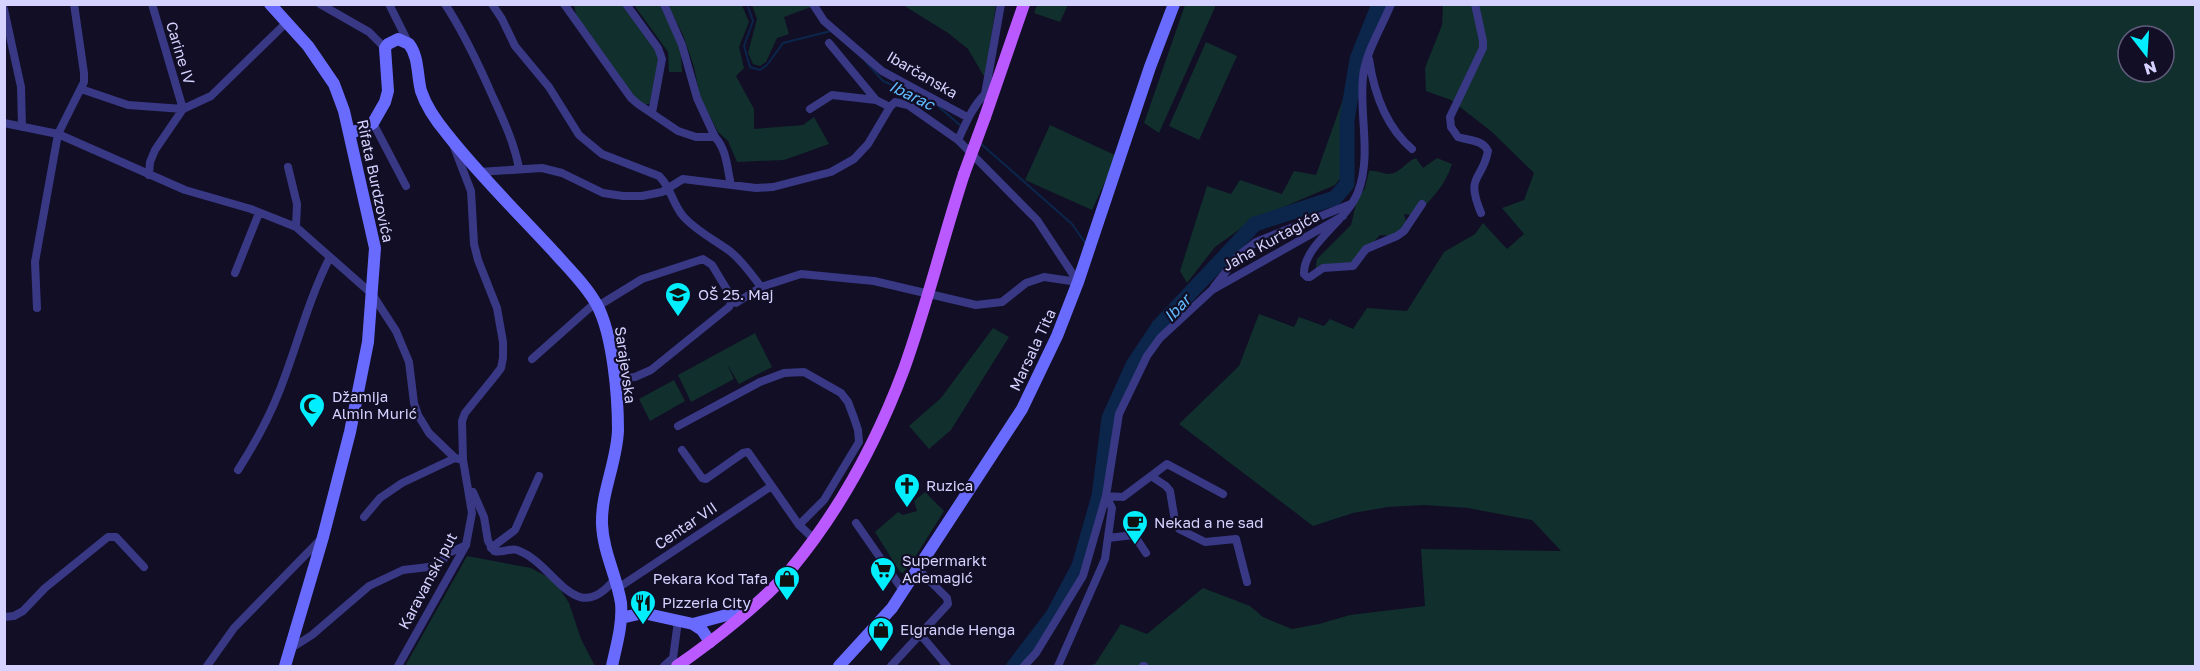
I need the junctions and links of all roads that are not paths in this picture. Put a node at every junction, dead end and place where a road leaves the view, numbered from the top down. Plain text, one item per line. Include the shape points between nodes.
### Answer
1 (74, 4) edge
2 (152, 4) edge
3 (270, 4) edge
4 (320, 4) edge
5 (389, 4) edge
6 (445, 4) edge
7 (492, 4) edge
8 (564, 4) edge
9 (626, 4) edge
10 (664, 4) edge
11 (813, 4) edge
12 (1001, 4) edge
13 (1024, 4) edge
14 (1174, 4) edge
15 (1391, 4) edge
16 (1475, 4) edge
17 (4, 9) edge
18 (288, 22) junction
19 (6, 28) edge
20 (829, 43) dead end
21 (409, 44) junction
22 (385, 48) junction
23 (1369, 57) junction
24 (81, 89) junction
25 (988, 95) junction
26 (876, 100) junction
27 (890, 106) junction
28 (183, 109) junction
29 (810, 109) dead end
30 (652, 113) junction
31 (966, 121) junction
32 (4, 123) edge
33 (373, 123) junction
34 (22, 127) junction
35 (349, 133) junction
36 (58, 134) junction
37 (446, 134) junction
38 (715, 137) junction
39 (959, 137) junction
40 (1412, 149) dead end
41 (288, 167) dead end
42 (519, 168) junction
43 (478, 172) junction
44 (149, 175) junction
45 (731, 185) junction
46 (406, 186) dead end
47 (669, 189) junction
48 (1351, 204) junction
49 (1422, 204) dead end
50 (259, 213) junction
51 (1481, 213) dead end
52 (1343, 216) junction
53 (296, 227) junction
54 (330, 257) junction
55 (235, 273) dead end
56 (1078, 282) junction
57 (762, 287) junction
58 (1212, 290) junction
59 (927, 293) junction
60 (372, 294) junction
61 (732, 302) junction
62 (596, 304) junction
63 (37, 308) dead end
64 (532, 359) dead end
65 (615, 379) junction
66 (678, 426) dead end
67 (682, 450) dead end
68 (459, 459) junction
69 (238, 471) dead end
70 (538, 476) dead end
71 (1151, 476) junction
72 (467, 481) junction
73 (770, 487) junction
74 (1222, 494) dead end
75 (1106, 496) junction
76 (364, 516) dead end
77 (856, 523) dead end
78 (799, 525) junction
79 (323, 537) junction
80 (1108, 538) junction
81 (814, 539) junction
82 (466, 545) junction
83 (491, 548) junction
84 (1146, 553) dead end
85 (144, 567) dead end
86 (918, 569) junction
87 (1247, 582) dead end
88 (616, 584) junction
89 (904, 592) junction
90 (749, 609) junction
91 (4, 617) edge
92 (621, 618) junction
93 (678, 621) junction
94 (693, 624) junction
95 (920, 634) junction
96 (710, 642) junction
97 (289, 650) junction
98 (207, 666) edge
99 (285, 666) edge
100 (398, 666) edge
101 (612, 666) edge
102 (664, 666) edge
103 (677, 666) edge
104 (692, 666) edge
105 (839, 666) edge
106 (891, 666) edge
107 (948, 666) edge
108 (1024, 666) edge
109 (1058, 666) edge

1 - 24 street via 84,73
2 - 28 street, Carine IV
3 - 18 street, Rifata Burdzovića
4 - 22 street via 369,32
5 - 21 street
6 - 42 street via 482,73 509,133
7 - 47 street via 515,46 549,87 579,135 602,154 659,176
8 - 30 street via 631,98
9 - 30 street via 662,58
10 - 38 street
11 - 31 street, Ibarčanska via 824,21 882,71
12 - 25 street
13 - 25 main road
14 - 56 street, Marsala Tita
15 - 23 street
16 - 51 street via 1483,48 1450,117 1458,137 1479,141 1488,151 1473,186
17 - 19 street
18 - 28 street via 211,96
18 - 35 street, Rifata Burdzovića via 327,71
19 - 34 street via 21,87
20 - 26 street
21 - 22 street via 398,39
21 - 37 street, Sarajevska via 424,99
22 - 33 street via 388,91
23 - 40 street via 1380,106
23 - 48 street via 1362,92 1363,172
24 - 28 street via 128,105
24 - 36 street
25 - 31 street
25 - 59 main road, bridge via 985,117
26 - 27 street
26 - 29 street via 832,95
27 - 39 street via 895,102 908,105
27 - 45 street via 868,144 854,159 831,172 773,187
28 - 44 street via 155,150
30 - 38 street via 678,131
31 - 39 street
32 - 34 street
33 - 35 street
33 - 46 street
34 - 36 street
35 - 60 street, Rifata Burdzovića via 375,248
36 - 44 street
36 - 63 street via 35,262
37 - 43 street, Sarajevska
37 - 68 street, Karavanski put via 471,191 474,244 497,308 503,342 501,368 465,413
38 - 45 street via 724,150
39 - 56 street via 1037,219
41 - 53 street via 297,204
42 - 43 street
42 - 47 street via 562,173 603,193 623,196
43 - 62 street, Sarajevska via 587,289
44 - 50 street
45 - 47 street via 683,179
47 - 57 street via 682,216 742,262
48 - 52 street
48 - 58 street, Jaha Kurtagića via 1256,242 1238,256
49 - 52 street via 1404,231 1366,249 1353,266 1323,268 1306,277 1304,271 1311,250
50 - 53 street
50 - 55 street
52 - 58 street, Jaha Kurtagića
53 - 54 street
54 - 60 street
54 - 69 street via 316,285 276,400
56 - 59 street via 1044,278 1026,283 1010,297 993,304 976,305
56 - 86 street, Marsala Tita via 1022,409
57 - 59 street via 801,274 874,281
57 - 61 street
58 - 75 street, Jaha Kurtagića via 1160,338 1132,383 1119,414
59 - 81 main road via 904,370 865,459
60 - 68 street via 409,362 418,415 429,433
60 - 79 street, Rifata Burdzovića via 368,342 350,432
61 - 62 street via 712,265 703,259 642,279
61 - 65 street via 651,370
62 - 64 street
62 - 65 street, Sarajevska via 604,322
65 - 88 street, Sarajevska via 618,430 602,524
66 - 78 street via 784,373 804,372 841,393 854,418 859,442 824,500
67 - 73 street via 706,479 748,452
68 - 72 street, Karavanski put
68 - 76 street via 402,483 380,498
70 - 83 street via 515,530
71 - 74 street via 1167,464
71 - 75 street via 1127,496
71 - 87 street via 1170,491 1179,529 1205,542 1236,539
72 - 82 street, Karavanski put via 472,513
72 - 83 street via 484,517
73 - 78 street
73 - 88 street, Centar VII
75 - 80 street, Jaha Kurtagića via 1112,508
75 - 108 street, Jaha Kurtagića via 1083,576
77 - 89 street
78 - 81 street
79 - 97 street, Rifata Burdzovića
79 - 98 street via 234,628
80 - 84 street via 1134,535
80 - 109 street, Jaha Kurtagića via 1101,572
81 - 90 main road via 787,574
82 - 97 street via 437,566 404,570 369,586
82 - 100 street, Karavanski put
83 - 88 street, Centar VII via 500,553 519,551 580,598 599,596
85 - 91 street via 116,537 108,537 23,611
86 - 89 street, Marsala Tita
86 - 95 street via 948,600
88 - 92 street, Sarajevska
89 - 105 street, Marsala Tita
90 - 94 street
90 - 96 main road
92 - 93 street via 643,613
92 - 101 street, Sarajevska
93 - 94 street
93 - 102 street via 674,658
94 - 96 street
95 - 106 street
95 - 107 street
96 - 103 main road
96 - 104 main road
97 - 99 street, Rifata Burdzovića

